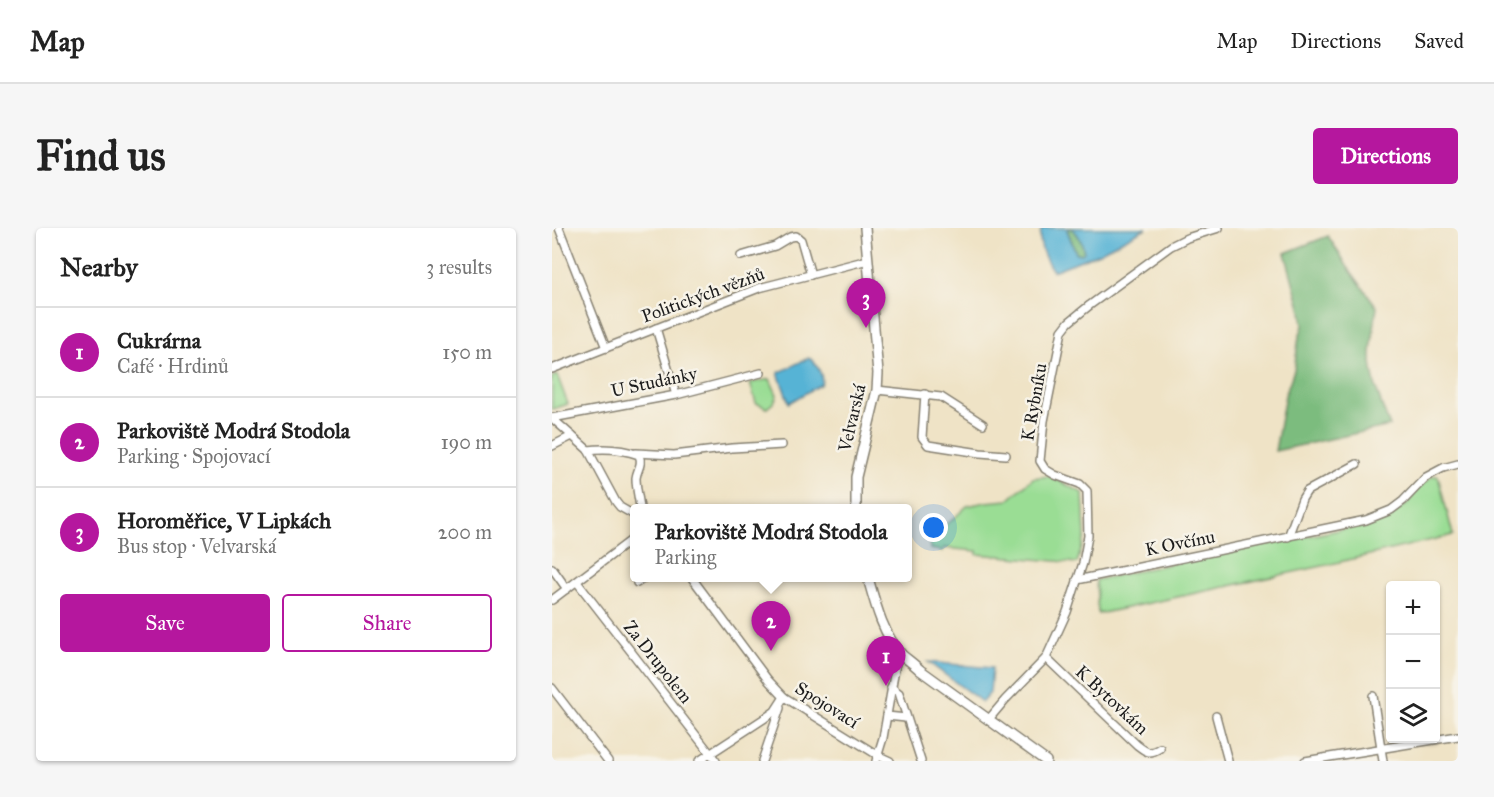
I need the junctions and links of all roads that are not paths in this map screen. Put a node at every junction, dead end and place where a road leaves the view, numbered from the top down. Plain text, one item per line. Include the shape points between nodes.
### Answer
1 (559, 228) edge
2 (865, 228) edge
3 (1219, 228) edge
4 (741, 256) dead end
5 (868, 260) junction
6 (811, 275) junction
7 (656, 328) junction
8 (606, 348) junction
9 (552, 369) edge
10 (761, 373) dead end
11 (877, 390) junction
12 (926, 394) junction
13 (676, 395) junction
14 (552, 418) edge
15 (983, 424) dead end
16 (572, 436) junction
17 (782, 445) dead end
18 (552, 446) edge
19 (588, 450) junction
20 (636, 453) junction
21 (1006, 455) dead end
22 (1357, 464) dead end
23 (1458, 464) edge
24 (639, 504) edge
25 (856, 504) edge
26 (630, 513) edge
27 (1288, 537) junction
28 (630, 541) edge
29 (552, 568) edge
30 (1077, 580) junction
31 (577, 582) junction
32 (695, 582) edge
33 (869, 582) edge
34 (567, 589) junction
35 (552, 600) edge
36 (902, 654) junction
37 (1046, 658) junction
38 (891, 687) junction
39 (552, 688) edge
40 (1372, 696) dead end
41 (784, 697) junction
42 (887, 716) junction
43 (1216, 716) dead end
44 (906, 718) junction
45 (989, 719) junction
46 (1458, 736) edge
47 (1160, 748) dead end
48 (1381, 748) junction
49 (710, 754) junction
50 (877, 758) edge
51 (608, 761) edge
52 (699, 761) edge
53 (716, 761) edge
54 (762, 761) edge
55 (890, 761) edge
56 (921, 761) edge
57 (1046, 761) edge
58 (1228, 761) edge
59 (1305, 761) edge
60 (1383, 761) edge

1 - 8 street
2 - 5 main road, Velvarská
3 - 30 street, K Rybníku via 1170,246 1090,305 1062,331 1040,461 1045,470 1080,484 1087,491 1088,536
4 - 6 street via 796,236 801,240
5 - 6 street, Politických vězňů
5 - 11 main road, Velvarská
6 - 7 street, Politických vězňů via 759,288
7 - 8 street, Politických vězňů
7 - 13 street
8 - 9 street, Politických vězňů
10 - 13 street, U Studánky
11 - 12 street
11 - 25 main road, Velvarská via 856,477
12 - 15 street via 941,397
12 - 21 street via 922,437 928,444
13 - 14 street, U Studánky
14 - 16 street
16 - 18 street
16 - 19 street
17 - 20 street via 674,455
19 - 20 street
19 - 26 street via 616,502
20 - 24 street via 641,458 636,474
22 - 27 street via 1307,491
23 - 27 street, K Ovčínu via 1426,477 1391,510 1365,520
27 - 30 street, K Ovčínu
28 - 31 street
29 - 34 street
30 - 37 street, K Rybníku
31 - 34 street
31 - 49 street, Za Drupolem
32 - 41 street, Spojovací
33 - 36 main road via 887,633
34 - 35 street
36 - 38 street
36 - 45 main road
37 - 45 street, K Rybníku
37 - 47 street, K Bytovkám via 1145,752
38 - 42 street
38 - 44 street via 899,693
39 - 51 street
40 - 48 street
41 - 49 street via 775,711
41 - 50 street, Spojovací
41 - 54 street
42 - 44 street
42 - 50 street
43 - 58 street
44 - 56 street
45 - 57 main road
46 - 48 street
48 - 59 street
48 - 60 street
49 - 52 street
49 - 53 street, Za Drupolem
50 - 55 street, Spojovací

